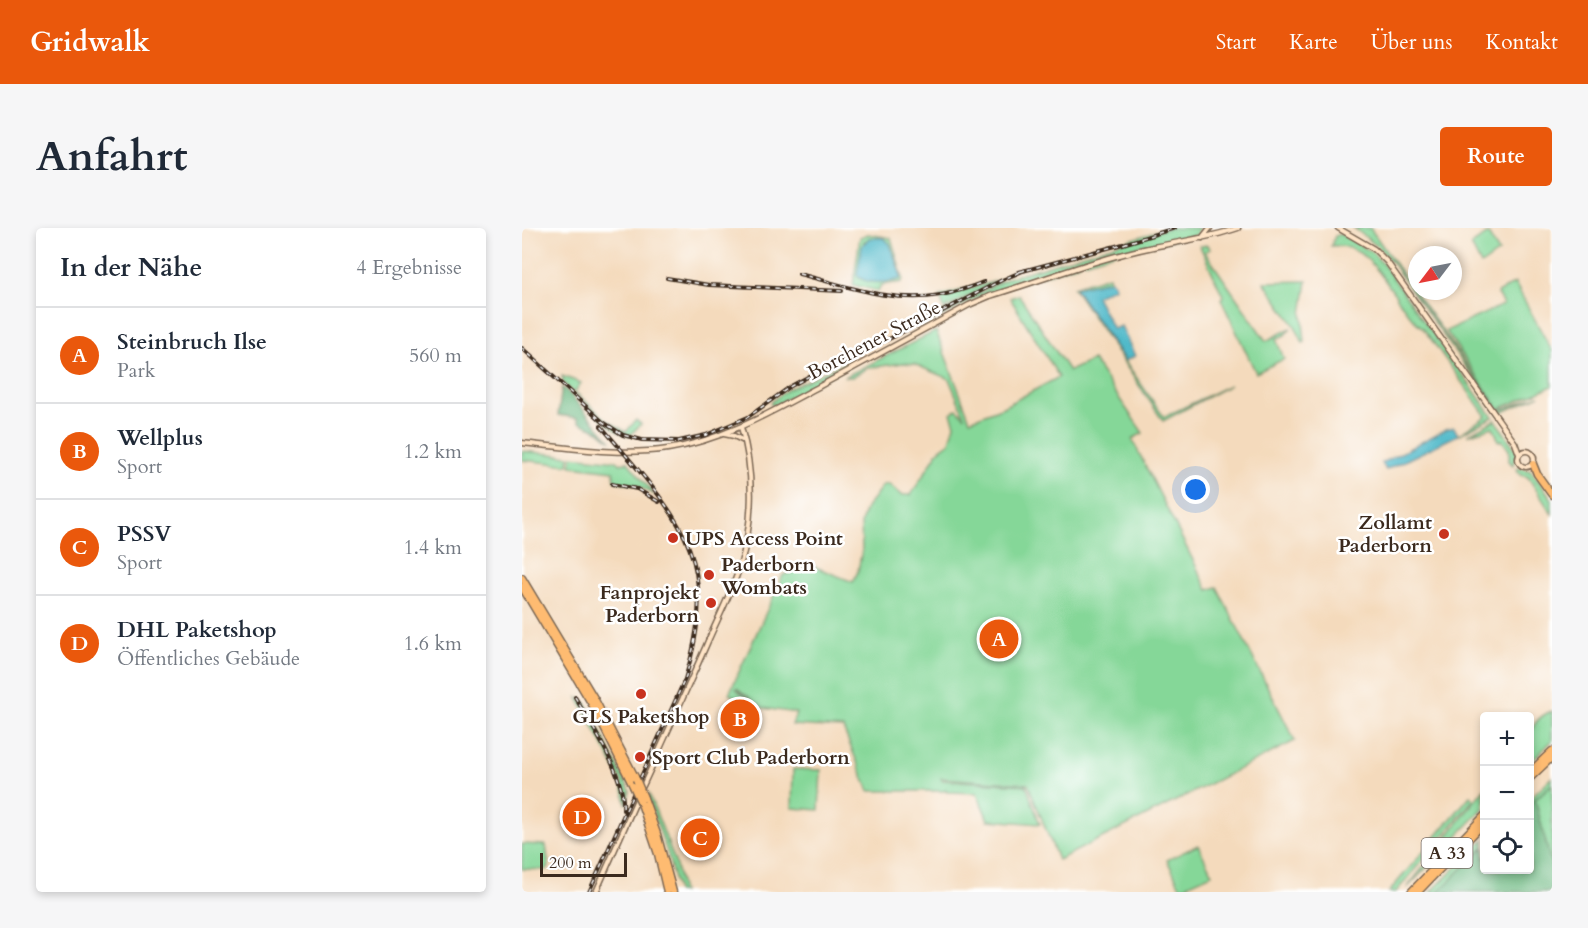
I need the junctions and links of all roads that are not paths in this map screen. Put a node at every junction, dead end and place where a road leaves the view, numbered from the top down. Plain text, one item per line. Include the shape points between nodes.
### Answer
1 (1210, 228) edge
2 (1238, 228) edge
3 (1338, 228) edge
4 (1345, 228) edge
5 (1354, 236) junction
6 (1201, 239) junction
7 (739, 427) junction
8 (723, 434) junction
9 (742, 440) junction
10 (522, 443) edge
11 (1515, 443) junction
12 (746, 446) junction
13 (1524, 451) junction
14 (1519, 454) junction
15 (1531, 466) junction
16 (1552, 495) edge
17 (522, 578) edge
18 (522, 587) edge
19 (589, 695) junction
20 (1552, 751) edge
21 (1552, 757) edge
22 (1534, 768) edge
23 (1534, 774) edge
24 (642, 800) junction
25 (1480, 820) edge
26 (1480, 827) edge
27 (596, 892) edge
28 (668, 892) edge
29 (673, 892) edge
30 (1411, 892) edge
31 (1418, 892) edge

1 - 6 main road
2 - 6 main road, Borchener Straße
3 - 5 main road
4 - 5 main road
5 - 11 main road via 1387,262
6 - 7 main road, Borchener Straße via 1124,254 990,296
7 - 8 main road, Borchener Straße
7 - 9 main road
7 - 12 main road
8 - 9 main road
8 - 10 main road, Borchener Straße via 664,450
9 - 12 main road
11 - 13 main road
11 - 14 main road
12 - 27 main road via 749,516 739,569
13 - 14 main road
13 - 15 main road via 1533,454
14 - 15 main road via 1519,464
15 - 16 highway
17 - 19 highway
18 - 19 highway
19 - 24 highway, bridge
20 - 22 highway
21 - 23 highway
24 - 28 highway
24 - 29 highway via 657,834
25 - 30 highway, A 33
26 - 31 highway, A 33

